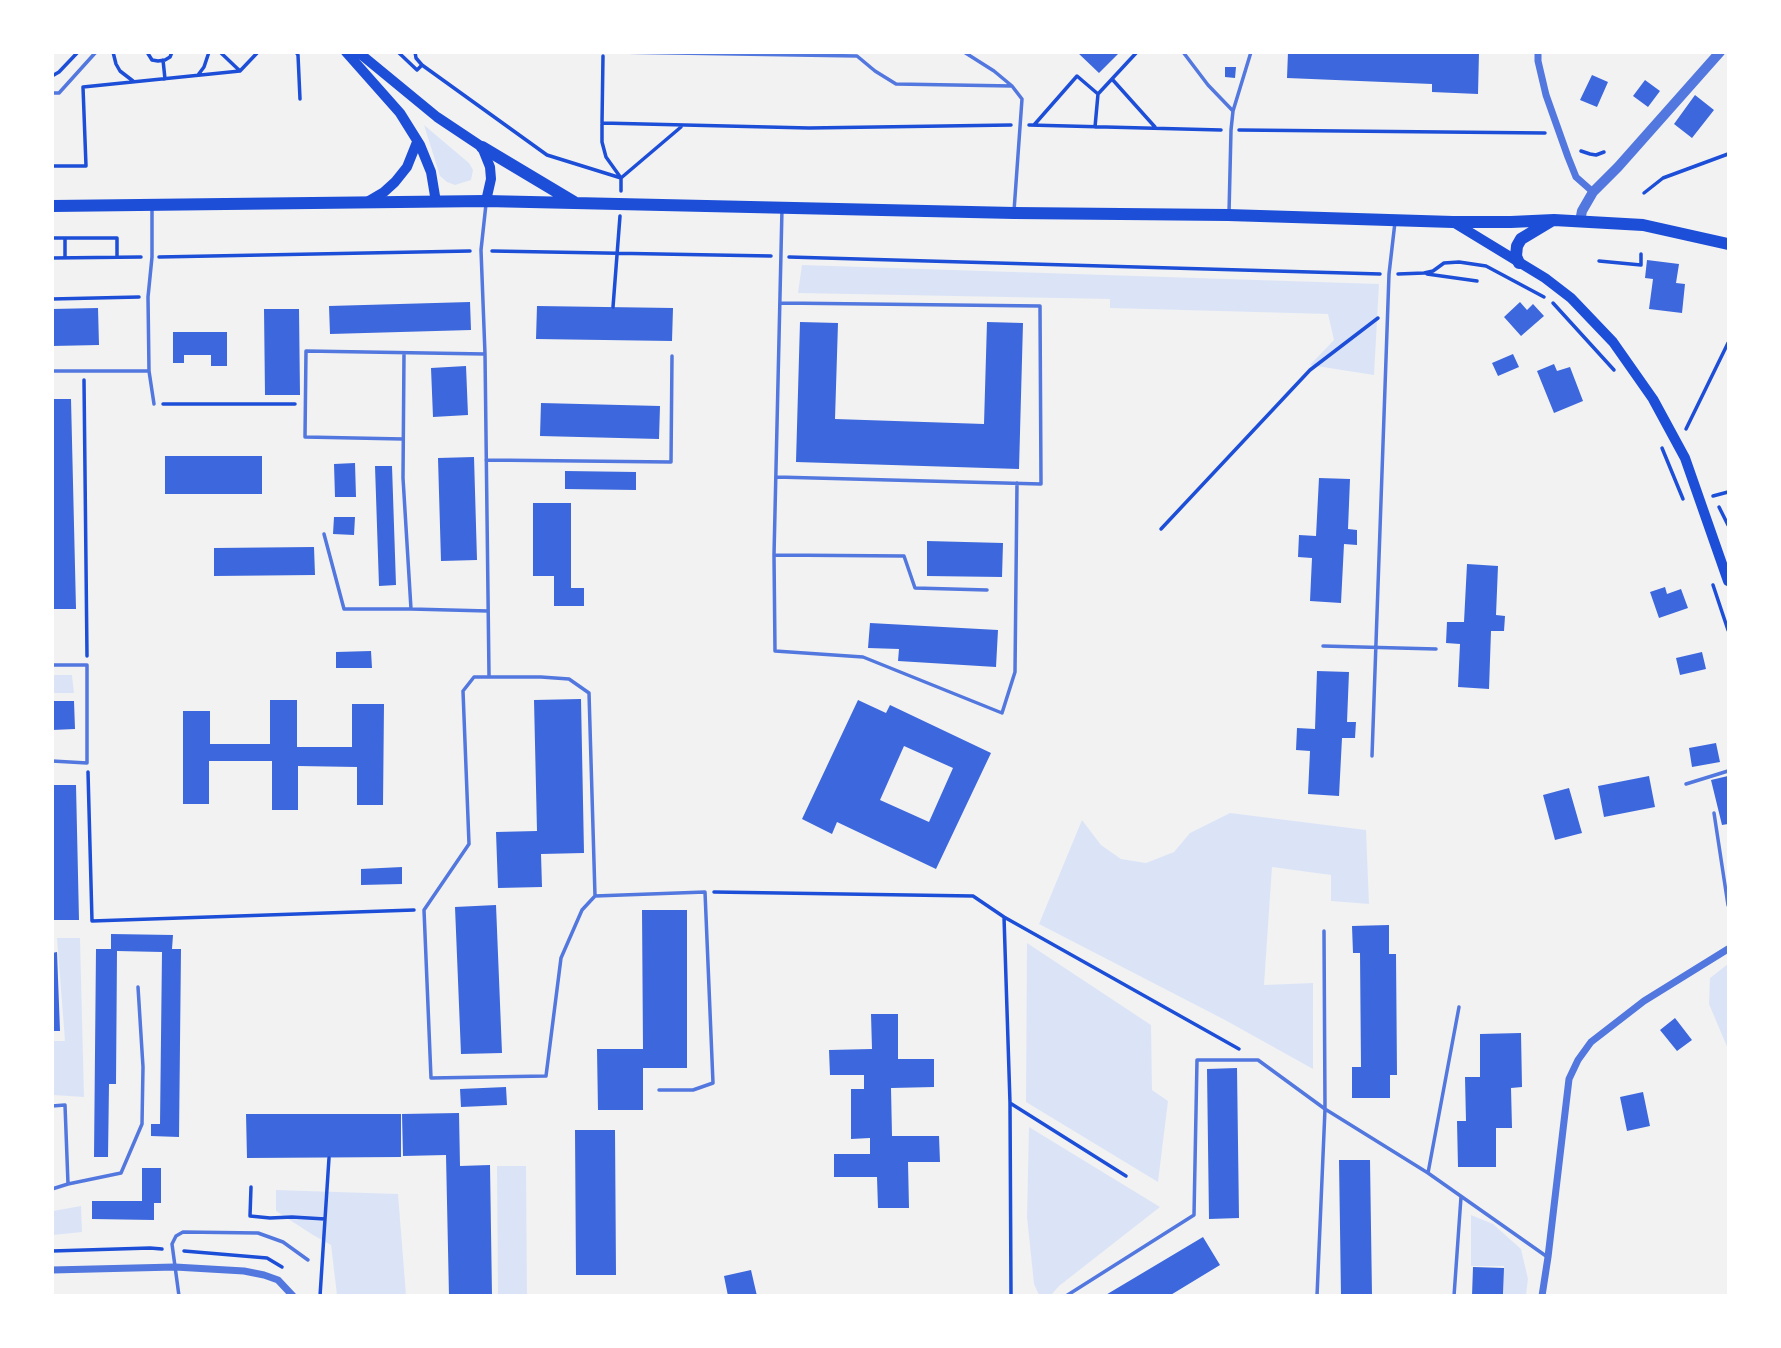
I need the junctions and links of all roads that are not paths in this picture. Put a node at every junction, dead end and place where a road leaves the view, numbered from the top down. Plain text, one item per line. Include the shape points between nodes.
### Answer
1 (96, 52) edge
2 (346, 52) edge
3 (358, 52) edge
4 (613, 52) edge
5 (964, 52) edge
6 (1183, 52) edge
7 (1251, 52) edge
8 (1538, 52) edge
9 (1720, 52) edge
10 (1012, 86) junction
11 (52, 93) edge
12 (1233, 111) junction
13 (417, 142) junction
14 (482, 147) junction
15 (1592, 192) junction
16 (486, 201) junction
17 (367, 202) junction
18 (436, 202) junction
19 (575, 203) junction
20 (152, 204) junction
21 (52, 206) edge
22 (782, 207) junction
23 (1014, 213) junction
24 (1228, 215) junction
25 (1395, 219) junction
26 (1554, 219) junction
27 (1580, 221) junction
28 (1452, 222) junction
29 (1728, 244) edge
30 (1519, 263) junction
31 (781, 303) junction
32 (404, 353) junction
33 (485, 354) junction
34 (672, 356) dead end
35 (52, 371) edge
36 (149, 371) junction
37 (154, 404) road end
38 (404, 439) junction
39 (486, 460) junction
40 (776, 477) junction
41 (1017, 484) junction
42 (324, 534) dead end
43 (774, 555) junction
44 (1728, 581) edge
45 (987, 590) dead end
46 (411, 609) junction
47 (488, 611) junction
48 (1323, 646) dead end
49 (1377, 646) junction
50 (1436, 649) dead end
51 (52, 665) edge
52 (489, 676) junction
53 (1372, 755) dead end
54 (52, 761) edge
55 (1728, 771) edge
56 (1686, 784) dead end
57 (1714, 813) dead end
58 (595, 896) junction
59 (1728, 905) edge
60 (1324, 931) dead end
61 (1728, 948) edge
62 (138, 987) dead end
63 (1459, 1007) dead end
64 (659, 1090) dead end
65 (52, 1106) edge
66 (1325, 1109) junction
67 (1429, 1173) junction
68 (68, 1184) junction
69 (52, 1189) edge
70 (1461, 1197) junction
71 (1548, 1257) junction
72 (308, 1260) dead end
73 (175, 1267) junction
74 (52, 1270) edge
75 (179, 1296) edge
76 (293, 1296) edge
77 (1066, 1296) edge
78 (1317, 1296) edge
79 (1454, 1296) edge
80 (1542, 1296) edge

1 - 11 lane via 59,93
2 - 13 main road via 400,113
3 - 14 main road via 437,117
4 - 10 lane via 857,56 896,84
5 - 10 lane
6 - 12 lane
7 - 12 lane
8 - 15 street via 1563,145 1576,177
9 - 15 street
10 - 23 lane via 1023,99
12 - 24 lane
13 - 17 main road via 396,182
13 - 18 main road via 431,172
14 - 16 main road via 491,179
14 - 19 main road
15 - 27 street
16 - 18 main road
16 - 19 main road
16 - 33 lane via 481,250
17 - 18 main road
17 - 20 main road
19 - 22 main road
20 - 21 main road
20 - 36 lane
22 - 23 main road
22 - 31 lane
23 - 24 main road
24 - 25 main road
25 - 28 main road
25 - 49 lane via 1389,274
26 - 27 main road
26 - 28 main road
26 - 30 main road via 1521,239 1516,256
27 - 29 main road via 1643,225
28 - 30 main road
30 - 44 main road via 1571,298 1593,320 1653,399 1685,458
31 - 40 lane
31 - 41 lane via 1040,306 1041,484
32 - 33 lane
32 - 38 lane
32 - 38 lane via 306,351 305,437
33 - 39 lane
34 - 39 lane via 671,461
35 - 36 lane
36 - 37 lane
38 - 46 lane
39 - 47 lane
40 - 41 lane
40 - 43 lane
41 - 43 lane via 1015,672 1002,713 863,657 775,651
42 - 46 lane via 344,609
43 - 45 lane via 904,556 915,588
46 - 47 lane
47 - 52 lane
48 - 49 lane
49 - 50 lane
49 - 53 lane
51 - 54 lane via 87,665 87,763
52 - 58 lane via 569,679 589,693
52 - 58 lane via 474,677 463,691 469,844 424,909 431,1078 546,1076 561,958 582,910
55 - 56 lane
57 - 59 lane
58 - 64 lane via 705,892 713,1083 693,1090
60 - 66 lane
61 - 71 street via 1644,1001 1591,1042 1578,1060 1569,1079
62 - 68 lane via 142,1124 121,1173
63 - 67 lane
65 - 68 lane via 65,1105
66 - 67 lane
66 - 77 lane via 1258,1060 1197,1060 1194,1215
66 - 78 lane
67 - 70 lane
68 - 69 lane
70 - 71 lane
70 - 79 lane
71 - 80 street
72 - 73 lane via 284,1242 258,1233 183,1232 172,1244
73 - 74 street
73 - 75 lane
73 - 76 street via 264,1275 278,1280

